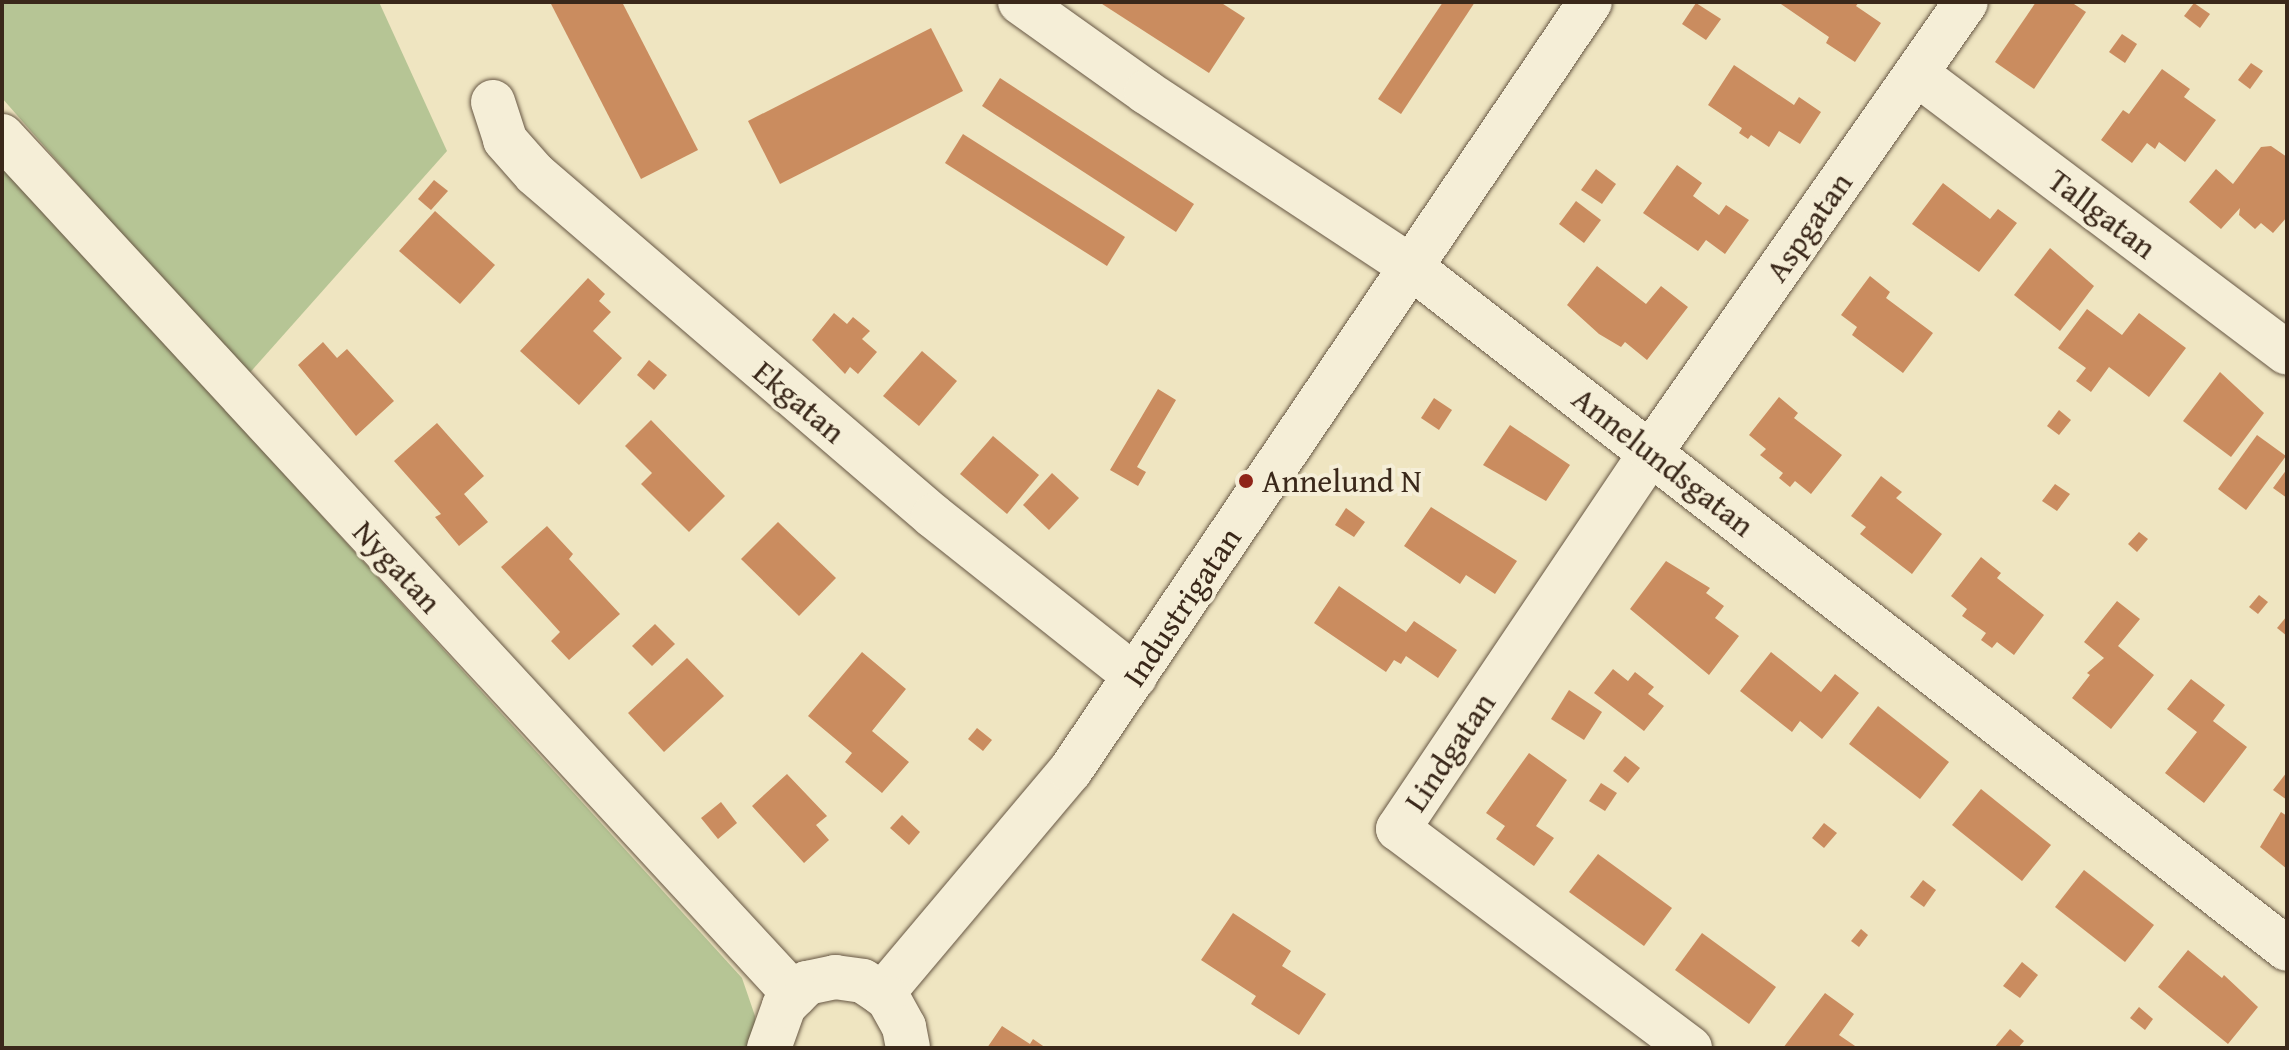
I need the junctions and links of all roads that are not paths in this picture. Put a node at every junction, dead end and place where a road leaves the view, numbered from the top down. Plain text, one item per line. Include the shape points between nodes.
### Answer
1 (1020, 2) edge
2 (1590, 2) edge
3 (1966, 2) edge
4 (1917, 74) junction
5 (493, 102) dead end
6 (2, 136) edge
7 (1411, 267) junction
8 (2287, 353) edge
9 (1651, 452) junction
10 (1135, 676) junction
11 (2287, 949) edge
12 (882, 994) junction
13 (795, 995) junction
14 (769, 1048) edge
15 (908, 1048) edge
16 (1690, 1048) edge

1 - 7 street, Annelundsgatan
2 - 7 street, Industrigatan
3 - 4 street, Aspgatan
4 - 8 street, Tallgatan
4 - 9 street, Aspgatan
5 - 10 street, Ekgatan via 505,140 535,174 921,506
6 - 13 street, Nygatan
7 - 9 street, Annelundsgatan
7 - 10 street, Industrigatan
9 - 11 street, Annelundsgatan
9 - 16 street, Lindgatan via 1398,829
10 - 12 street, Industrigatan via 1070,771
12 - 13 street via 863,981 835,977 807,983
12 - 15 street via 904,1027
13 - 14 street via 774,1024

